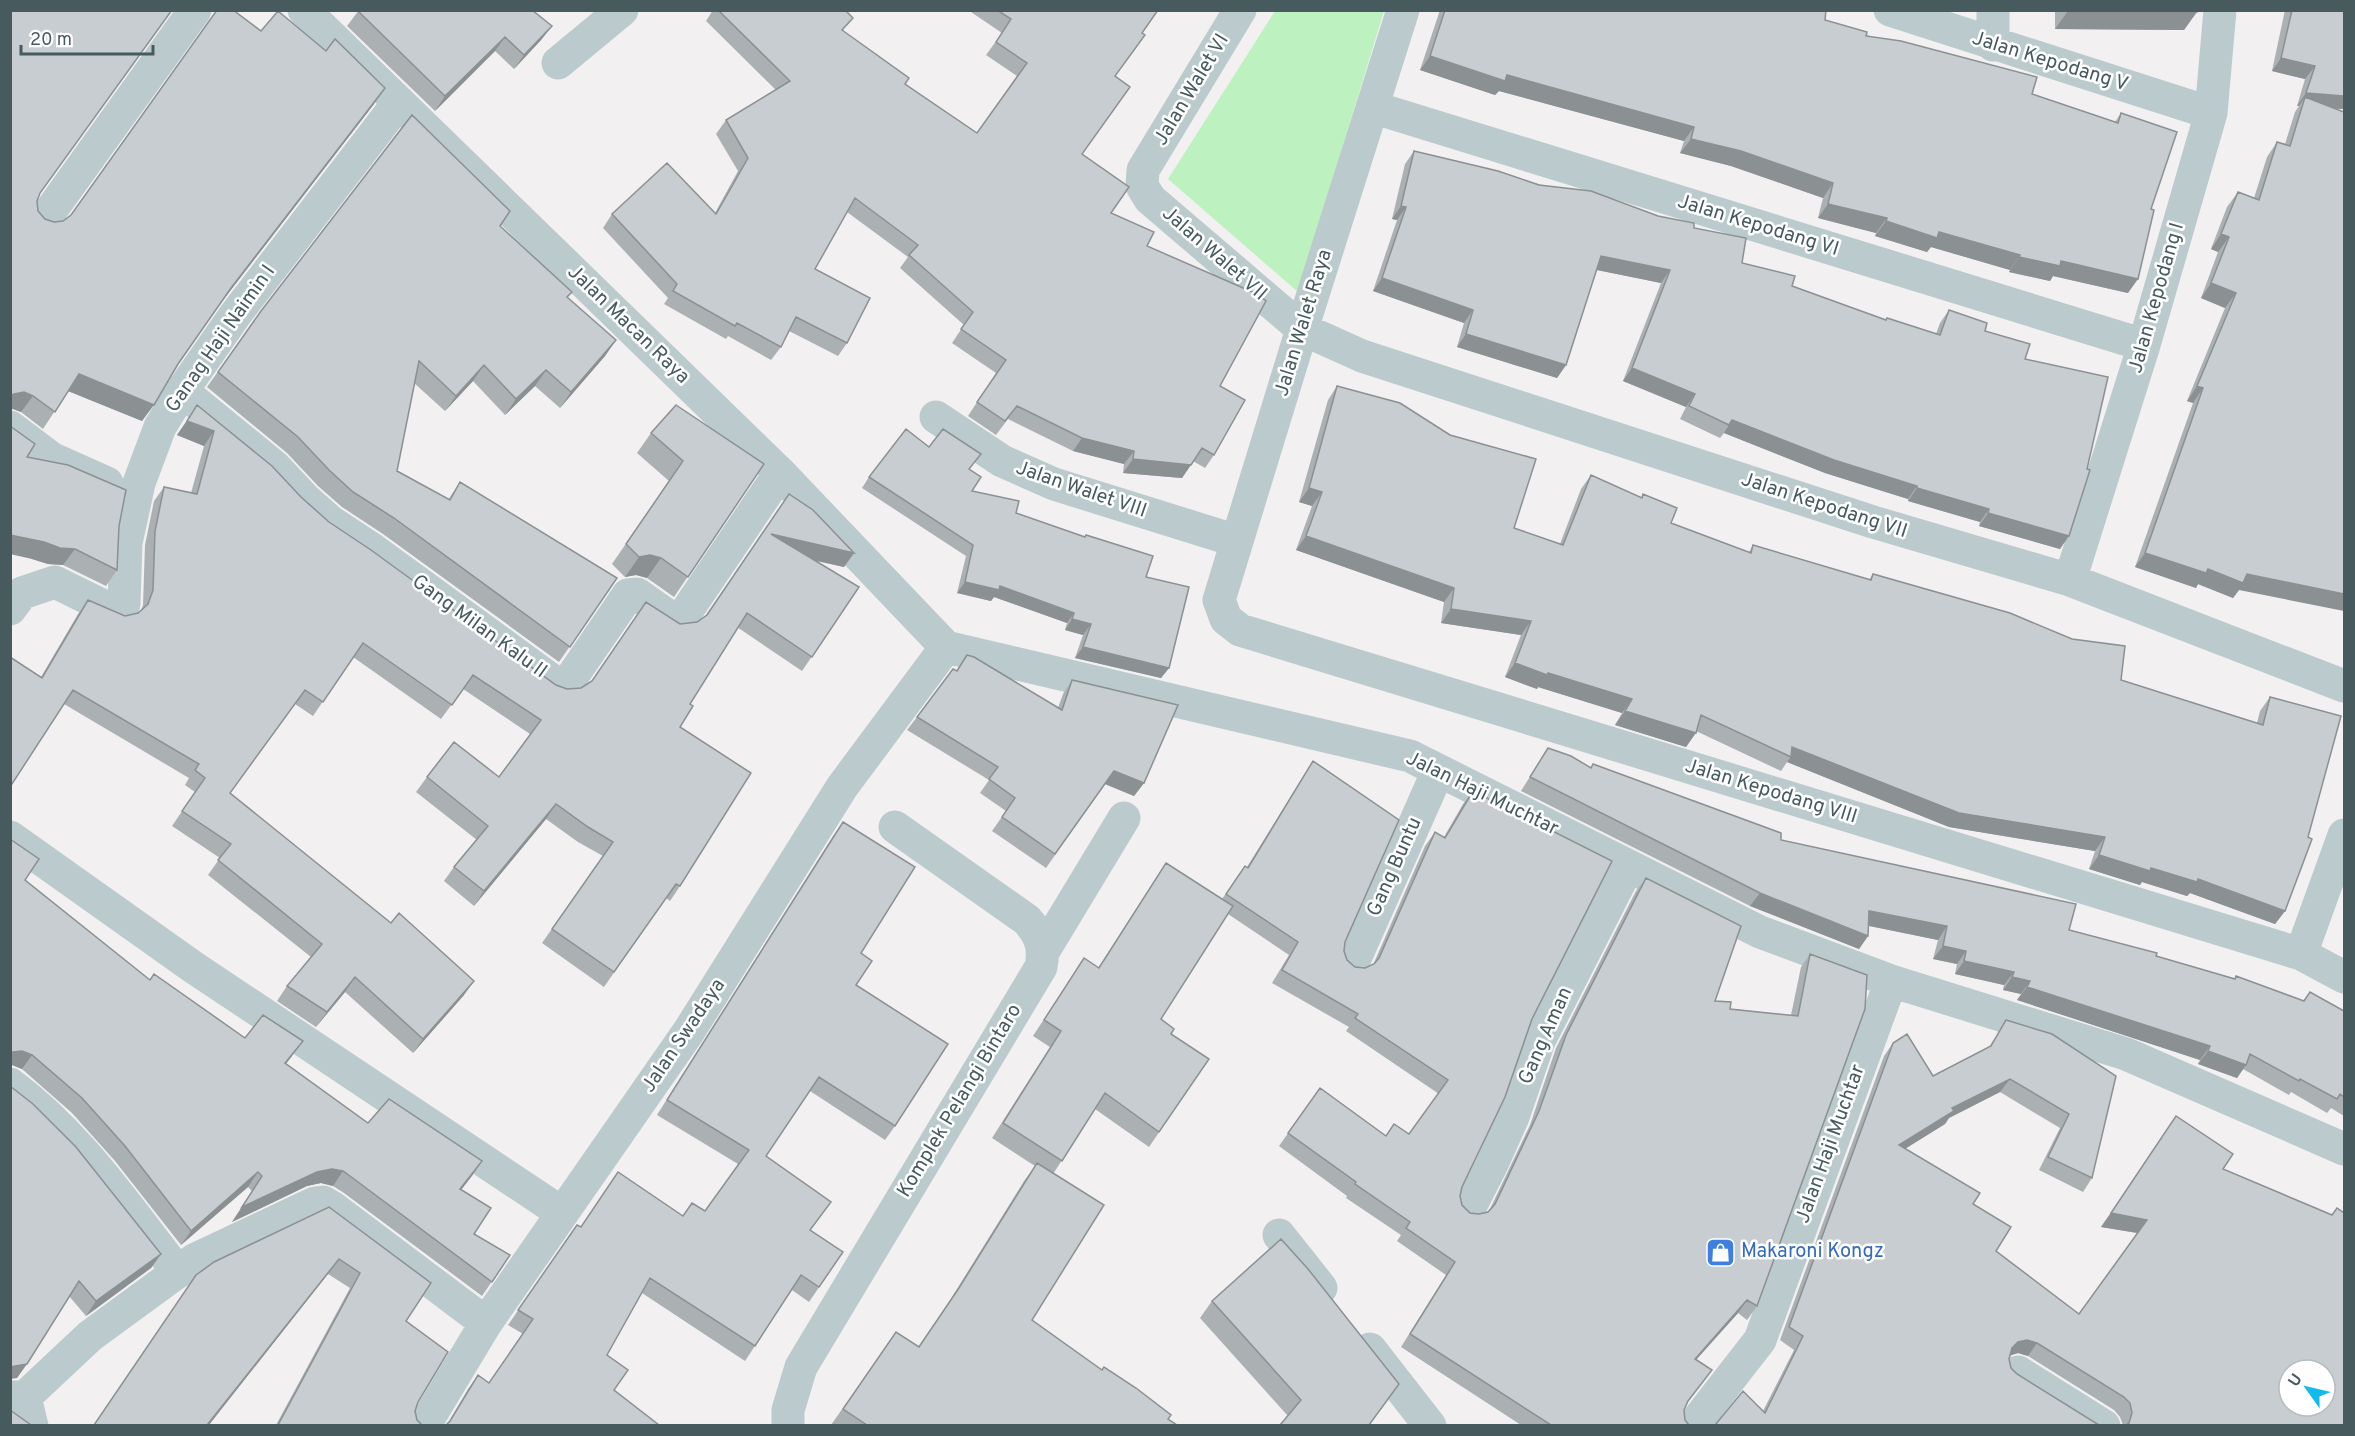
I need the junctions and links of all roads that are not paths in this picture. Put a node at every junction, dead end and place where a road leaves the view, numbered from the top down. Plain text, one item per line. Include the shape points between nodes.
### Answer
1 (195, 10) edge
2 (304, 10) edge
3 (622, 10) edge
4 (1240, 10) edge
5 (1403, 10) edge
6 (1890, 10) edge
7 (1993, 10) edge
8 (2220, 10) edge
9 (1993, 45) junction
10 (558, 63) dead end
11 (399, 102) junction
12 (1372, 107) junction
13 (2211, 113) junction
14 (1143, 170) joint
15 (44, 220) edge
16 (1302, 329) junction
17 (2144, 345) junction
18 (182, 391) junction
19 (936, 417) dead end
20 (10, 427) edge
21 (780, 472) junction
22 (136, 495) junction
23 (1237, 541) junction
24 (2070, 580) junction
25 (10, 609) edge
26 (1240, 630) joint
27 (946, 647) junction
28 (2344, 686) edge
29 (1438, 771) junction
30 (1124, 819) dead end
31 (895, 827) dead end
32 (2344, 835) edge
33 (10, 837) edge
34 (1628, 866) junction
35 (1043, 952) junction
36 (2301, 954) junction
37 (1353, 963) edge
38 (2344, 977) edge
39 (1891, 981) junction
40 (10, 1084) edge
41 (2344, 1149) edge
42 (1469, 1209) edge
43 (562, 1213) junction
44 (1279, 1234) dead end
45 (178, 1272) junction
46 (486, 1323) junction
47 (2018, 1372) edge
48 (23, 1406) edge
49 (424, 1425) edge
50 (788, 1425) edge
51 (1430, 1425) edge
52 (1693, 1425) edge
53 (2104, 1425) edge

1 - 15 street
2 - 11 street, Jalan Macan Raya
3 - 10 street
4 - 14 street, Jalan Walet VI
5 - 12 street, Jalan Walet Raya
6 - 9 street, Jalan Kepodang V
7 - 9 street
8 - 13 street, Jalan Kepodang I
9 - 13 street, Jalan Kepodang V
11 - 18 street, Ganag Haji Naimin I via 235,315
11 - 21 street, Jalan Macan Raya
12 - 16 street, Jalan Walet Raya
12 - 17 street, Jalan Kepodang VI
13 - 17 street, Jalan Kepodang I
14 - 16 street, Jalan Walet VII via 1142,186 1150,199
16 - 23 street, Jalan Walet Raya
16 - 24 street, Jalan Kepodang VII via 1373,360 1873,522
17 - 24 street, Jalan Kepodang I
18 - 21 street, Gang Milan Kalu II via 275,468 331,522 563,686 628,595 637,594 674,620 682,618
18 - 22 street, Ganag Haji Naimin I via 160,427
19 - 23 street, Jalan Walet VIII via 1002,461 1054,484
20 - 22 street via 51,458
21 - 27 street, Jalan Macan Raya
22 - 25 street, Ganag Haji Naimin I via 126,543 121,610 116,612 55,582 22,593
23 - 26 street, Jalan Walet Raya via 1219,600 1226,619
24 - 28 street, Jalan Kepodang VII
26 - 36 street, Jalan Kepodang VIII
27 - 29 street, Jalan Haji Muchtar via 1410,756
27 - 43 street, Jalan Swadaya via 842,787 689,1031
29 - 34 street, Jalan Haji Muchtar
29 - 37 street, Gang Buntu
30 - 35 street, Komplek Pelangi Bintaro
31 - 35 street via 1027,920 1039,933
32 - 36 street
33 - 43 street via 192,967
34 - 39 street, Jalan Haji Muchtar via 1760,932
34 - 42 street, Gang Aman via 1539,1041 1513,1117
35 - 50 street, Komplek Pelangi Bintaro via 1041,966 801,1366 788,1410
36 - 38 street, Jalan Kepodang VIII
39 - 41 street, Jalan Haji Muchtar via 2126,1054
39 - 52 street, Jalan Haji Muchtar via 1760,1340
40 - 45 street via 83,1150
43 - 46 street, Jalan Swadaya
44 - 51 street
45 - 46 street via 194,1260 322,1202
45 - 48 street via 90,1336
46 - 49 street, Jalan Swadaya
47 - 53 street

